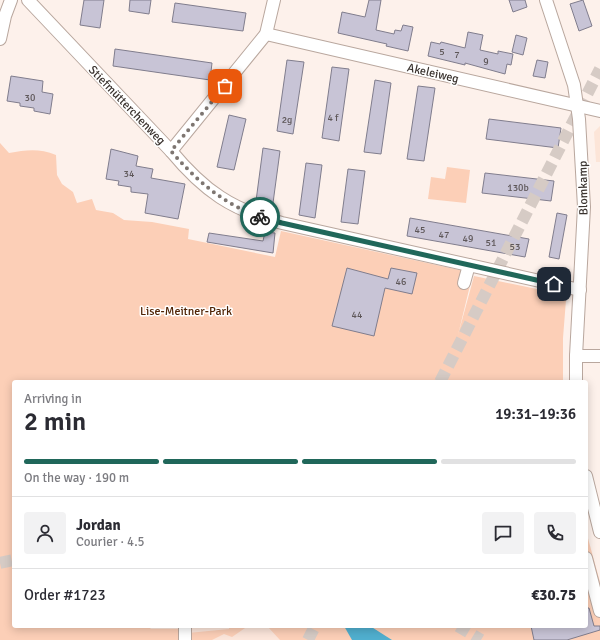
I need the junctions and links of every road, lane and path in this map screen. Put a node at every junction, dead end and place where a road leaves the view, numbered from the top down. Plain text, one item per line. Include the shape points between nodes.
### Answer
1 (11, 0) edge
2 (28, 0) edge
3 (274, 0) edge
4 (546, 0) edge
5 (266, 34) junction
6 (0, 39) edge
7 (578, 106) junction
8 (600, 110) edge
9 (171, 151) junction
10 (469, 265) junction
11 (464, 283) dead end
12 (580, 290) junction
13 (576, 356) junction
14 (600, 356) edge
15 (576, 380) edge
16 (588, 484) edge
17 (600, 532) edge
18 (588, 566) edge
19 (600, 611) edge
20 (185, 628) edge
21 (185, 640) edge

1 - 6 street
2 - 9 street, Stiefmütterchenweg
3 - 5 street
4 - 7 street, Blomkamp via 573,80
5 - 7 street, Akeleiweg
5 - 9 street
7 - 8 street, Akeleiweg
7 - 12 street, Blomkamp via 584,207
9 - 10 street, Stiefmütterchenweg via 187,170 211,191 227,202 258,216
10 - 11 street
10 - 12 street, Stiefmütterchenweg
12 - 13 street, Blomkamp
13 - 14 street
13 - 15 street, Blomkamp
16 - 17 street
18 - 19 street
20 - 21 street

